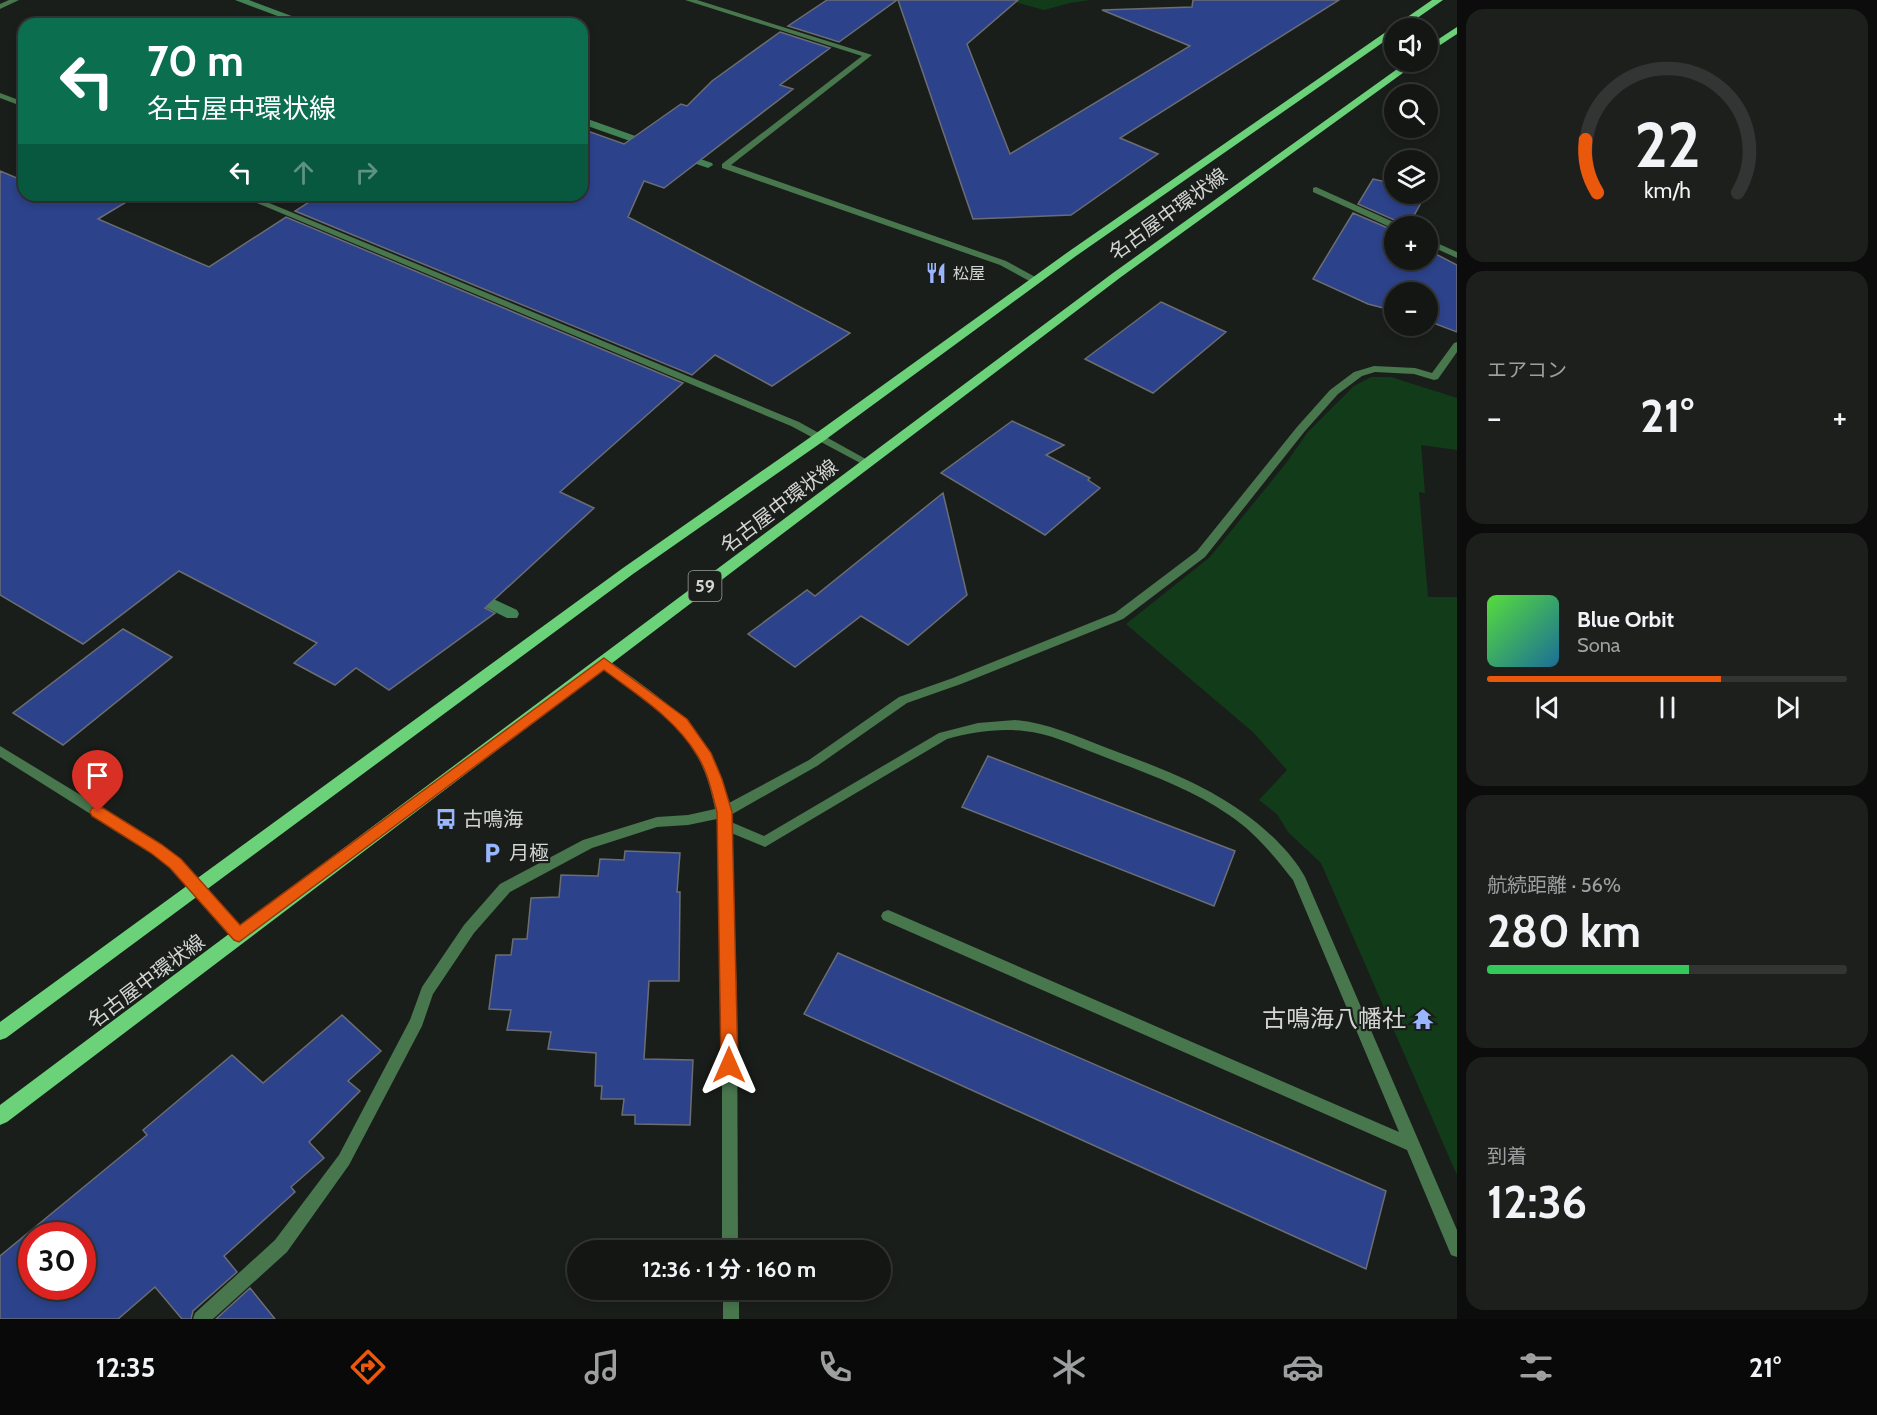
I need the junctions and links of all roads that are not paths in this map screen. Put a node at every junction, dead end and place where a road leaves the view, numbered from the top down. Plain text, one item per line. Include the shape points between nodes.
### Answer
1 (15, 0) edge
2 (689, 0) edge
3 (1438, 0) edge
4 (0, 7) edge
5 (1412, 18) edge
6 (1457, 30) edge
7 (1384, 37) edge
8 (1438, 43) edge
9 (1399, 72) edge
10 (0, 95) edge
11 (18, 102) edge
12 (1316, 190) dead end
13 (256, 201) edge
14 (1384, 221) edge
15 (1438, 246) edge
16 (1457, 255) edge
17 (1036, 281) junction
18 (1457, 345) edge
19 (820, 438) junction
20 (868, 463) junction
21 (604, 663) junction
22 (0, 751) edge
23 (724, 818) junction
24 (196, 888) junction
25 (888, 916) dead end
26 (239, 935) junction
27 (0, 1032) edge
28 (0, 1116) edge
29 (1414, 1146) junction
30 (730, 1240) edge
31 (1457, 1250) edge
32 (730, 1300) edge
33 (201, 1319) edge
34 (731, 1319) edge

1 - 4 street
2 - 17 street via 868,55 724,166 1003,263
3 - 5 main road, 名古屋中環状線
6 - 8 main road
7 - 17 main road, 名古屋中環状線
9 - 20 main road, 名古屋中環状線 / 59 via 1117,275
10 - 11 street
12 - 14 street
13 - 19 street
15 - 16 street
17 - 19 main road, 名古屋中環状線
18 - 23 street via 1434,377 1415,371 1374,369 1358,374 1334,393 1201,554 1119,616 903,700 813,763
19 - 20 street
19 - 24 main road, 名古屋中環状線 via 628,571
20 - 21 main road, 名古屋中環状線 / 59
21 - 23 street via 682,723 704,753
21 - 26 main road, 名古屋中環状線 / 59
22 - 24 street via 156,848
23 - 29 street via 765,842 943,736 974,727 1017,725 1062,736 1184,782 1227,806 1262,832 1298,877
23 - 30 street via 729,949
23 - 33 street via 657,822 588,844 505,888 469,929 427,991 417,1021 344,1160 281,1246
24 - 26 street
24 - 27 main road, 名古屋中環状線
25 - 29 street
26 - 28 main road, 名古屋中環状線 / 59
29 - 31 street
32 - 34 street

